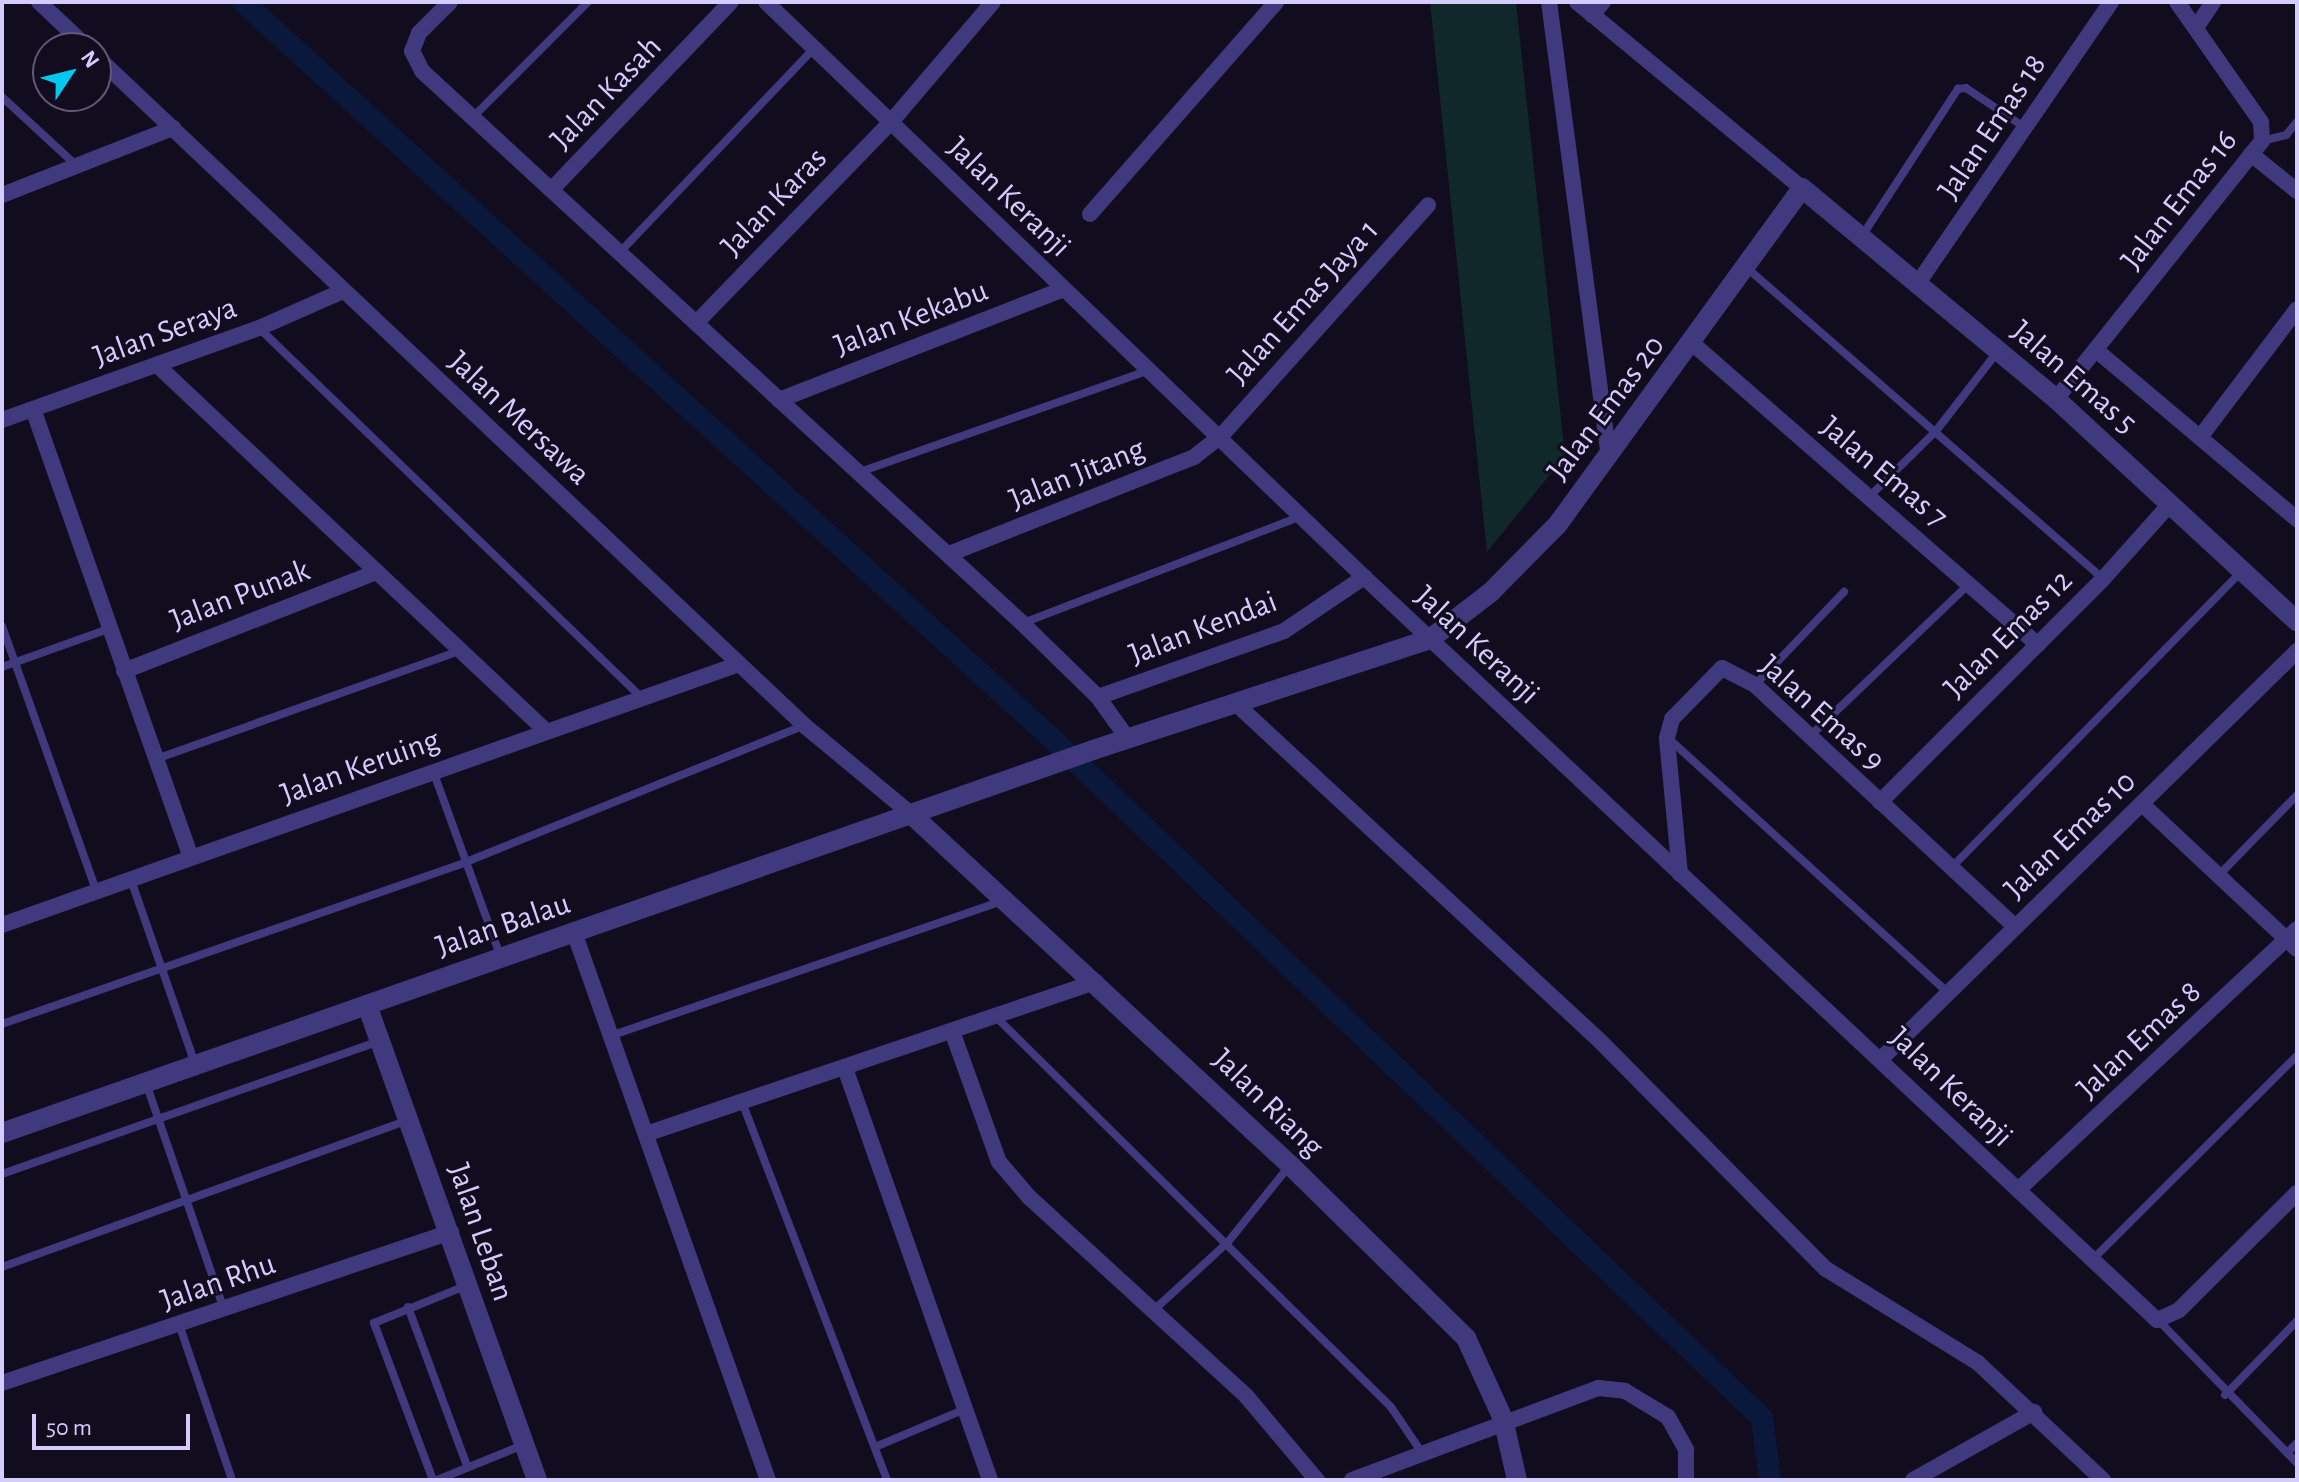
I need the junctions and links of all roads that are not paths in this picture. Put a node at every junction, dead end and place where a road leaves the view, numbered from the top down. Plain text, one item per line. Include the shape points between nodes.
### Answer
1 (39, 2) edge
2 (450, 2) edge
3 (588, 2) edge
4 (731, 2) edge
5 (766, 2) edge
6 (993, 2) edge
7 (1276, 2) edge
8 (1549, 2) edge
9 (1577, 2) edge
10 (2111, 2) edge
11 (2177, 2) edge
12 (2213, 2) edge
13 (1598, 8) edge
14 (2197, 26) junction
15 (71, 32) edge
16 (814, 48) junction
17 (112, 71) edge
18 (2, 97) edge
19 (473, 117) junction
20 (891, 122) junction
21 (2297, 122) edge
22 (173, 128) junction
23 (2025, 128) junction
24 (2257, 148) junction
25 (76, 165) junction
26 (554, 187) junction
27 (1802, 188) junction
28 (2297, 191) edge
29 (2, 195) edge
30 (1428, 205) dead end
31 (1090, 214) dead end
32 (1862, 237) junction
33 (621, 251) junction
34 (1747, 268) junction
35 (1918, 283) junction
36 (1063, 289) junction
37 (343, 291) junction
38 (2297, 309) edge
39 (698, 321) junction
40 (259, 328) junction
41 (1692, 343) junction
42 (2096, 350) junction
43 (1999, 351) junction
44 (157, 365) junction
45 (1151, 370) junction
46 (2056, 399) junction
47 (779, 400) junction
48 (33, 409) junction
49 (2, 420) edge
50 (1936, 431) junction
51 (1221, 436) junction
52 (2201, 436) junction
53 (1608, 452) junction
54 (857, 473) junction
55 (1869, 497) junction
56 (2171, 503) junction
57 (1302, 516) junction
58 (2297, 519) edge
59 (949, 554) junction
60 (2243, 570) junction
61 (376, 572) junction
62 (1364, 577) junction
63 (2103, 579) junction
64 (1971, 582) junction
65 (1844, 592) dead end
66 (2297, 621) edge
67 (1022, 623) junction
68 (2, 626) edge
69 (108, 629) junction
70 (1430, 639) junction
71 (2038, 645) junction
72 (460, 650) junction
73 (2297, 651) edge
74 (15, 663) junction
75 (739, 664) junction
76 (2, 667) edge
77 (124, 671) junction
78 (1755, 685) junction
79 (640, 696) junction
80 (1098, 697) junction
81 (1234, 702) junction
82 (805, 726) junction
83 (545, 730) junction
84 (1809, 737) junction
85 (1667, 738) junction
86 (1128, 739) junction
87 (155, 759) junction
88 (433, 770) junction
89 (2297, 795) edge
90 (1880, 802) junction
91 (2142, 804) junction
92 (911, 814) junction
93 (191, 857) junction
94 (466, 862) junction
95 (1952, 867) junction
96 (1680, 874) junction
97 (2220, 874) junction
98 (131, 880) junction
99 (96, 890) junction
100 (1006, 899) junction
101 (2, 925) edge
102 (2015, 927) junction
103 (574, 932) junction
104 (2294, 939) edge
105 (501, 958) junction
106 (160, 969) junction
107 (1096, 982) junction
108 (1949, 994) junction
109 (367, 1005) junction
110 (995, 1017) junction
111 (2, 1024) edge
112 (952, 1031) junction
113 (609, 1036) junction
114 (383, 1040) junction
115 (2297, 1056) edge
116 (1881, 1059) junction
117 (195, 1065) junction
118 (845, 1068) junction
119 (146, 1082) junction
120 (742, 1102) junction
121 (159, 1118) junction
122 (410, 1119) junction
123 (2, 1133) edge
124 (646, 1134) junction
125 (1290, 1165) junction
126 (2, 1174) edge
127 (2018, 1190) junction
128 (2295, 1199) edge
129 (187, 1200) junction
130 (451, 1232) junction
131 (1228, 1242) junction
132 (2093, 1259) junction
133 (2, 1267) edge
134 (467, 1285) junction
135 (408, 1307) junction
136 (224, 1309) junction
137 (1155, 1309) junction
138 (2157, 1320) junction
139 (2297, 1321) edge
140 (179, 1324) junction
141 (2, 1383) edge
142 (2225, 1395) junction
143 (963, 1410) junction
144 (2034, 1412) junction
145 (1503, 1419) junction
146 (2297, 1443) edge
147 (524, 1445) junction
148 (875, 1447) junction
149 (2287, 1453) junction
150 (1423, 1454) junction
151 (2297, 1463) edge
152 (467, 1466) junction
153 (232, 1480) edge
154 (435, 1480) edge
155 (537, 1480) edge
156 (768, 1480) edge
157 (887, 1480) edge
158 (990, 1480) edge
159 (1317, 1480) edge
160 (1352, 1480) edge
161 (1517, 1480) edge
162 (1686, 1480) edge
163 (1913, 1480) edge
164 (2103, 1480) edge

1 - 15 street
2 - 19 street via 419,33 412,51 422,71
3 - 19 lane
4 - 26 street, Jalan Kasah
5 - 16 street, Jalan Keranji
6 - 20 street, Jalan Karas
7 - 31 street
8 - 53 street
9 - 13 street
10 - 23 street, Jalan Emas 18
11 - 14 street
12 - 14 street
13 - 27 street
14 - 24 street, Jalan Emas 16 via 2261,122
16 - 20 street, Jalan Keranji
16 - 33 lane
17 - 22 street, Jalan Mersawa
18 - 25 lane
19 - 26 street
20 - 36 street, Jalan Keranji
20 - 39 street, Jalan Karas
21 - 24 lane via 2286,135
22 - 25 street
22 - 37 street, Jalan Mersawa
23 - 32 lane via 1966,88 1958,89
23 - 35 street, Jalan Emas 18
24 - 28 street
24 - 42 street, Jalan Emas 16
25 - 29 street
26 - 33 street
27 - 32 street, Jalan Emas 5
27 - 34 street, Jalan Emas 20
30 - 51 street, Jalan Emas Jaya 1
32 - 35 street, Jalan Emas 5
33 - 39 street
34 - 41 street, Jalan Emas 20
34 - 50 lane
35 - 43 street, Jalan Emas 5
36 - 45 street, Jalan Keranji
36 - 47 street, Jalan Kekabu
37 - 40 street, Jalan Seraya
37 - 75 street, Jalan Mersawa
38 - 52 street
39 - 47 street
40 - 44 street, Jalan Seraya
40 - 79 lane
41 - 53 street, Jalan Emas 20
41 - 55 street, Jalan Emas 7
42 - 46 street, Jalan Emas 16
42 - 52 street
43 - 46 street, Jalan Emas 5
43 - 50 lane
44 - 48 street, Jalan Seraya
44 - 61 street
45 - 51 street, Jalan Keranji
45 - 54 lane
46 - 56 street, Jalan Emas 5
47 - 54 street
48 - 49 street, Jalan Seraya
48 - 69 street
50 - 55 lane
50 - 63 lane
51 - 57 street, Jalan Keranji
51 - 59 street, Jalan Jitang via 1194,457
52 - 58 street
53 - 70 street, Jalan Emas 20 via 1558,524 1525,560
54 - 59 street
55 - 64 street, Jalan Emas 7
56 - 60 street, Jalan Emas 5
56 - 63 street, Jalan Emas 12
57 - 62 street, Jalan Keranji
57 - 67 lane
59 - 67 street
60 - 66 street, Jalan Emas 5
60 - 95 lane
61 - 72 street
61 - 77 street, Jalan Punak
62 - 70 street, Jalan Keranji
62 - 80 street, Jalan Kendai via 1284,631
63 - 71 street, Jalan Emas 12
64 - 71 street, Jalan Emas 7
64 - 84 lane
65 - 78 lane
67 - 80 street
68 - 74 lane
69 - 74 lane
69 - 77 street
70 - 81 street, Jalan Balau
70 - 96 street, Jalan Keranji
71 - 90 street, Jalan Emas 12
72 - 83 street
72 - 87 lane
73 - 91 street, Jalan Emas 10
74 - 76 lane
74 - 99 lane
75 - 79 street, Jalan Keruing
75 - 82 street, Jalan Mersawa
77 - 87 street
78 - 84 street, Jalan Emas 9
78 - 85 street, Jalan Emas 9 via 1730,669 1715,671 1672,719
79 - 83 street, Jalan Keruing
80 - 86 street
81 - 86 street, Jalan Balau
81 - 144 street via 1600,1041 1826,1269 1932,1331
82 - 92 street, Jalan Mersawa
82 - 94 lane
83 - 88 street, Jalan Keruing
84 - 90 street, Jalan Emas 9
85 - 96 street
85 - 108 lane
86 - 92 street, Jalan Balau
87 - 93 street
88 - 93 street, Jalan Keruing
88 - 94 lane
89 - 97 lane
90 - 95 street, Jalan Emas 9
91 - 97 street
91 - 102 street, Jalan Emas 10
92 - 100 street, Jalan Riang
92 - 103 street, Jalan Balau
93 - 98 street, Jalan Keruing
94 - 105 lane
94 - 106 lane
95 - 102 street, Jalan Emas 9
96 - 116 street, Jalan Keranji
97 - 104 street
98 - 99 street, Jalan Keruing
98 - 106 lane
99 - 101 street, Jalan Keruing
100 - 107 street, Jalan Riang
100 - 113 lane
102 - 108 street, Jalan Emas 10
103 - 105 street, Jalan Balau
103 - 113 street
104 - 127 street, Jalan Emas 8
105 - 109 street, Jalan Balau
106 - 111 lane
106 - 117 lane
107 - 110 street
107 - 125 street, Jalan Riang
108 - 116 street, Jalan Emas 10
109 - 114 street, Jalan Leban
109 - 117 street, Jalan Balau
110 - 112 street
110 - 131 lane
112 - 118 street
112 - 137 street via 999,1162 1029,1197
113 - 124 street
114 - 121 lane
114 - 122 street, Jalan Leban
115 - 132 lane
116 - 127 street, Jalan Keranji
117 - 119 street, Jalan Balau
118 - 120 street
118 - 143 street
119 - 121 lane
119 - 123 street, Jalan Balau
120 - 124 street
120 - 148 lane
121 - 126 lane
121 - 129 lane
122 - 129 lane
122 - 130 street, Jalan Leban
124 - 156 street
125 - 131 lane
125 - 145 street, Jalan Riang via 1466,1338
127 - 132 street, Jalan Keranji
128 - 138 street via 2179,1310
129 - 133 lane
129 - 136 lane
130 - 134 street, Jalan Leban
130 - 136 street, Jalan Rhu
131 - 137 lane
131 - 150 lane via 1391,1407
132 - 138 street, Jalan Keranji
134 - 135 lane
134 - 147 street, Jalan Leban
135 - 152 lane
135 - 154 lane via 378,1318 373,1330
136 - 140 street, Jalan Rhu
137 - 159 street via 1247,1397
138 - 142 lane
139 - 142 lane
140 - 141 street, Jalan Rhu
140 - 153 lane
142 - 149 lane
143 - 148 lane
143 - 158 street
144 - 163 street
144 - 164 street
145 - 150 street
145 - 161 street, Jalan Riang
145 - 162 street via 1598,1388 1625,1391 1650,1402 1679,1430
146 - 149 lane
147 - 152 lane
147 - 155 street, Jalan Leban
148 - 157 lane
149 - 151 lane
150 - 160 street
152 - 154 lane

